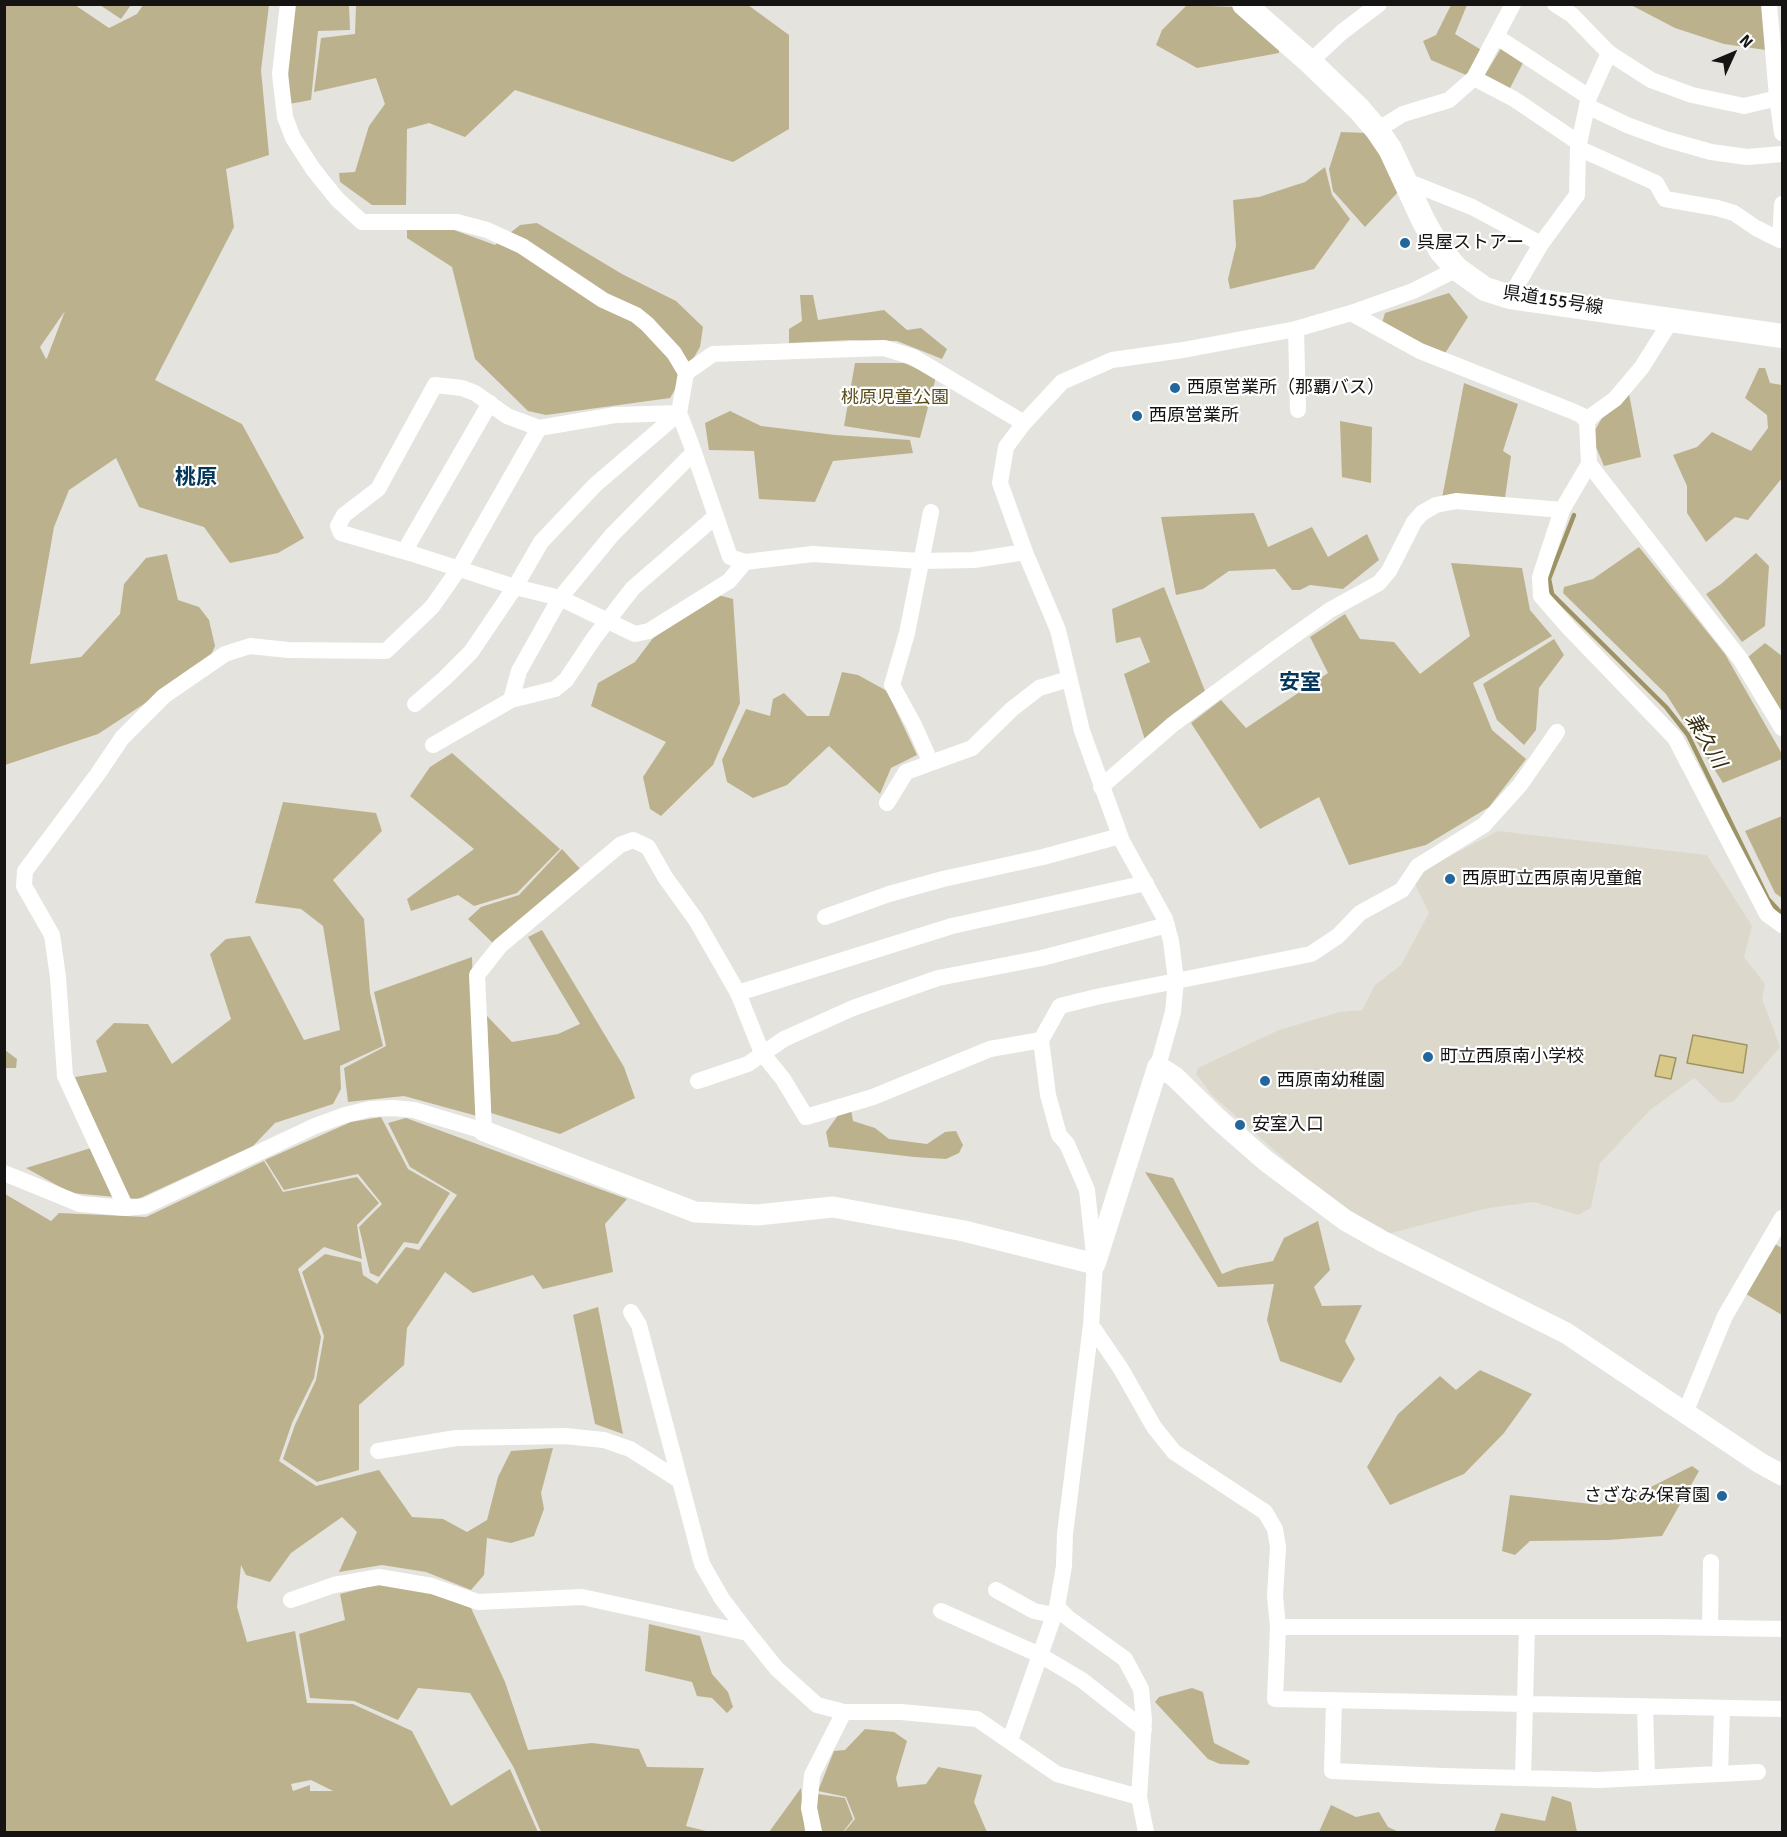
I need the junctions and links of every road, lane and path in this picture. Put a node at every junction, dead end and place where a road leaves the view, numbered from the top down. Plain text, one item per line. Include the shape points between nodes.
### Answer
1 (288, 4) edge
2 (1244, 4) edge
3 (1379, 4) edge
4 (1513, 4) edge
5 (1555, 4) edge
6 (1769, 4) edge
7 (1497, 36) junction
8 (1609, 53) junction
9 (1310, 62) junction
10 (1474, 78) junction
11 (1780, 97) edge
12 (1588, 102) junction
13 (1377, 130) junction
14 (1782, 133) edge
15 (1579, 146) junction
16 (1782, 154) edge
17 (1407, 185) junction
18 (1782, 204) edge
19 (1541, 244) junction
20 (1457, 269) junction
21 (1510, 297) junction
22 (1351, 313) junction
23 (1672, 320) junction
24 (1296, 329) junction
25 (1782, 336) edge
26 (686, 373) junction
27 (490, 403) junction
28 (1298, 410) dead end
29 (679, 413) junction
30 (1587, 422) junction
31 (1024, 423) junction
32 (539, 428) junction
33 (694, 452) junction
34 (1589, 464) junction
35 (1562, 510) junction
36 (932, 512) dead end
37 (716, 516) junction
38 (1024, 552) junction
39 (410, 553) junction
40 (920, 561) junction
41 (745, 562) junction
42 (458, 570) junction
43 (515, 587) junction
44 (560, 598) junction
45 (608, 620) junction
46 (1069, 679) junction
47 (511, 700) junction
48 (415, 704) dead end
49 (1782, 728) edge
50 (1557, 732) dead end
51 (433, 745) dead end
52 (931, 763) junction
53 (1101, 787) junction
54 (887, 802) dead end
55 (1120, 836) junction
56 (1146, 883) junction
57 (825, 917) dead end
58 (1167, 925) junction
59 (1782, 925) edge
60 (1176, 981) junction
61 (738, 993) junction
62 (1041, 1040) junction
63 (762, 1053) junction
64 (1158, 1066) junction
65 (698, 1081) dead end
66 (484, 1131) junction
67 (4, 1173) edge
68 (126, 1208) junction
69 (1782, 1218) edge
70 (1095, 1264) junction
71 (631, 1312) dead end
72 (1091, 1325) junction
73 (1685, 1413) junction
74 (378, 1451) dead end
75 (1782, 1475) edge
76 (679, 1480) junction
77 (1711, 1562) dead end
78 (996, 1590) dead end
79 (291, 1600) dead end
80 (941, 1611) dead end
81 (1055, 1611) junction
82 (1278, 1627) junction
83 (1527, 1627) junction
84 (1710, 1628) junction
85 (1782, 1629) edge
86 (748, 1633) junction
87 (1040, 1655) junction
88 (1334, 1701) junction
89 (1525, 1705) junction
90 (1645, 1707) junction
91 (1722, 1709) junction
92 (1782, 1709) edge
93 (844, 1712) junction
94 (1144, 1729) junction
95 (1010, 1740) junction
96 (1758, 1772) dead end
97 (1720, 1773) junction
98 (1647, 1776) junction
99 (1523, 1778) junction
100 (1139, 1797) junction
101 (814, 1833) edge
102 (1146, 1833) edge

1 - 26 street via 280,74 285,117 293,138 319,176 362,222 457,222 522,246 603,300 636,315 674,353
2 - 9 main road, 県道155号線
3 - 9 street
4 - 7 street
5 - 8 street via 1572,15
6 - 11 street
7 - 10 street
7 - 12 street
8 - 11 street via 1651,80 1692,95 1744,106
8 - 12 street
9 - 13 main road, 県道155号線
10 - 13 street via 1449,100 1403,114
10 - 15 street via 1514,99
11 - 14 street
12 - 15 street
12 - 16 street via 1646,132 1711,152 1747,157
13 - 17 main road, 県道155号線
15 - 18 street via 1656,183 1665,199 1734,213 1780,240
15 - 19 street via 1576,195
17 - 19 street via 1414,184 1472,207
17 - 20 main road, 県道155号線 via 1431,234
19 - 21 street
20 - 21 main road, 県道155号線 via 1485,289
20 - 22 street via 1413,291
21 - 23 main road, 県道155号線
22 - 24 street
22 - 30 street via 1420,351 1572,411
23 - 25 main road, 県道155号線
23 - 30 street via 1642,367 1615,399
24 - 28 street
24 - 31 street via 1112,360 1062,382
26 - 29 street
26 - 31 street via 713,354 884,348 913,357
27 - 32 street via 507,416
27 - 39 street via 408,545
27 - 39 street via 462,388 435,386 378,489 344,515 338,526 341,533
29 - 32 street via 615,415
29 - 33 street
29 - 43 street via 595,485 541,542
30 - 34 street
31 - 38 street via 1006,447 1000,483
32 - 42 street
33 - 37 street
33 - 44 street via 612,535
34 - 35 street
34 - 49 street via 1741,660
35 - 53 street via 1456,501 1422,513 1378,583 1330,610 1268,654 1172,725
35 - 59 street via 1540,577 1541,596 1675,738 1767,914
36 - 40 street
37 - 41 street via 730,557
37 - 45 street via 633,588
38 - 40 street via 974,560
38 - 46 street via 1058,630
39 - 42 street
40 - 41 street via 813,554
40 - 52 street via 907,633 892,685
41 - 45 street via 729,581 649,631 636,634
42 - 43 street
42 - 68 street via 432,607 386,651 250,646 225,654 164,696 122,738 25,871 24,886 52,935 65,1076
43 - 44 street
43 - 48 street via 471,652
44 - 45 street
44 - 47 street via 519,671
45 - 47 street via 566,680 555,689
46 - 52 street via 1039,688 972,748
46 - 53 street
47 - 51 street
50 - 60 street via 1520,785 1484,825 1418,866 1402,890 1360,913 1338,936 1311,954
52 - 54 street via 906,772
53 - 55 street
55 - 56 street
55 - 57 street via 942,879
56 - 58 street
56 - 61 street via 952,926
58 - 60 street
58 - 63 street via 1042,958 938,978 853,1008
60 - 62 street via 1059,1006
60 - 64 street via 1173,1012
61 - 63 street
61 - 66 street via 648,847 633,840 620,845 500,946 477,975
62 - 63 street via 990,1049 873,1097 806,1117
62 - 70 street via 1048,1095 1059,1136 1067,1144 1087,1190
63 - 65 street via 748,1064
64 - 70 street
64 - 73 street via 1266,1161 1345,1220 1566,1333
66 - 68 street via 414,1110 370,1109 315,1126 145,1206
66 - 70 street via 695,1212 757,1215 833,1207 964,1231
67 - 68 street via 80,1204
69 - 73 street via 1725,1316
70 - 72 street
71 - 76 street via 639,1325
72 - 81 street via 1065,1534 1065,1566
72 - 82 street via 1154,1427 1174,1452 1265,1512 1275,1529 1278,1547
73 - 75 street
74 - 76 street via 456,1438 565,1436 604,1440 630,1449
76 - 86 street via 702,1564
77 - 84 street
78 - 81 street via 1034,1611
79 - 86 street via 334,1585 379,1577 432,1586 478,1602 582,1597
80 - 87 street
81 - 87 street
81 - 94 street via 1125,1659 1141,1689
82 - 83 street
82 - 88 street via 1275,1699
83 - 84 street
83 - 89 street
84 - 85 street
86 - 93 street via 777,1669 817,1706
87 - 94 street via 1082,1680
87 - 95 street
88 - 89 street
88 - 99 street via 1332,1771
89 - 90 street
89 - 99 street
90 - 91 street
90 - 98 street
91 - 92 street
91 - 97 street
93 - 95 street via 977,1719
93 - 101 street via 812,1775 809,1808
94 - 100 street
95 - 100 street via 1058,1774
96 - 97 street
97 - 98 street
98 - 99 street via 1599,1780
100 - 102 street

